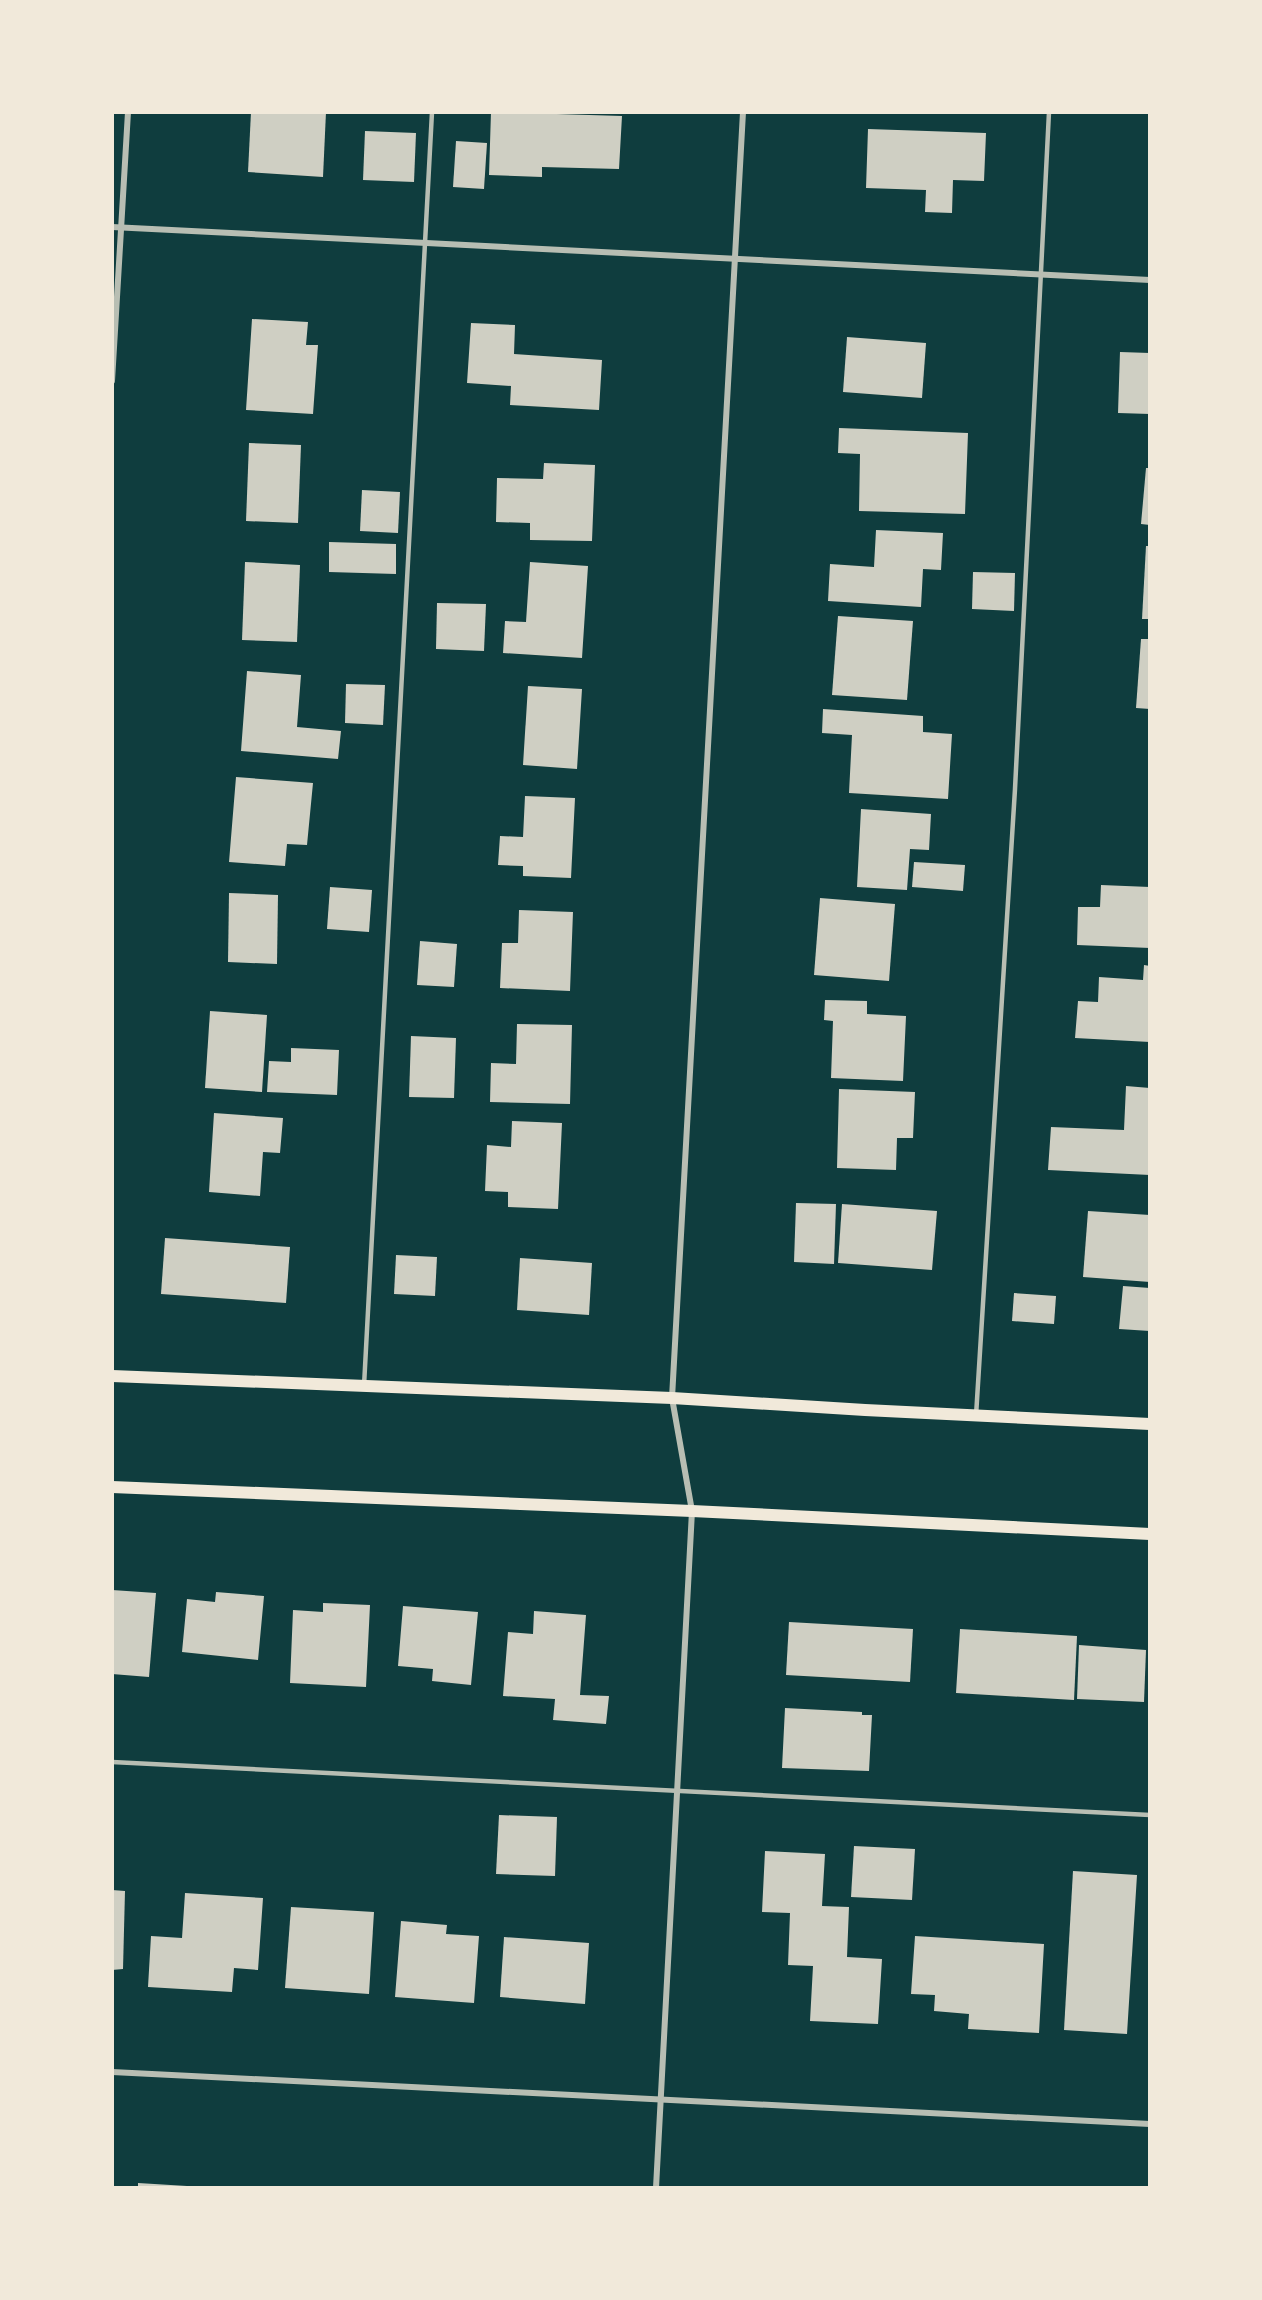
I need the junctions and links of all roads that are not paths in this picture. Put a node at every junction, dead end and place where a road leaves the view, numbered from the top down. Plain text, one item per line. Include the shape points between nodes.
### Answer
1 (128, 112) edge
2 (432, 112) edge
3 (743, 112) edge
4 (1049, 112) edge
5 (112, 227) edge
6 (122, 228) junction
7 (425, 242) junction
8 (735, 260) junction
9 (1041, 274) junction
10 (1149, 280) edge
11 (112, 381) edge
12 (112, 1376) edge
13 (364, 1387) junction
14 (672, 1398) junction
15 (976, 1416) junction
16 (1149, 1424) edge
17 (112, 1487) edge
18 (692, 1510) junction
19 (1149, 1534) edge
20 (112, 1762) edge
21 (677, 1791) junction
22 (1149, 1815) edge
23 (112, 2072) edge
24 (660, 2100) junction
25 (1149, 2124) edge
26 (656, 2187) edge

1 - 6 street
2 - 7 lane
3 - 8 street
4 - 9 lane
5 - 6 street
6 - 7 street
6 - 11 street
7 - 8 street
7 - 13 lane
8 - 9 street
8 - 14 street
9 - 10 street
9 - 15 lane via 1015,789
12 - 13 main road
13 - 14 main road
14 - 15 main road
14 - 18 street
15 - 16 main road
17 - 18 main road
18 - 19 main road
18 - 21 street
20 - 21 lane
21 - 22 lane
21 - 24 street
23 - 24 street
24 - 25 street
24 - 26 street

